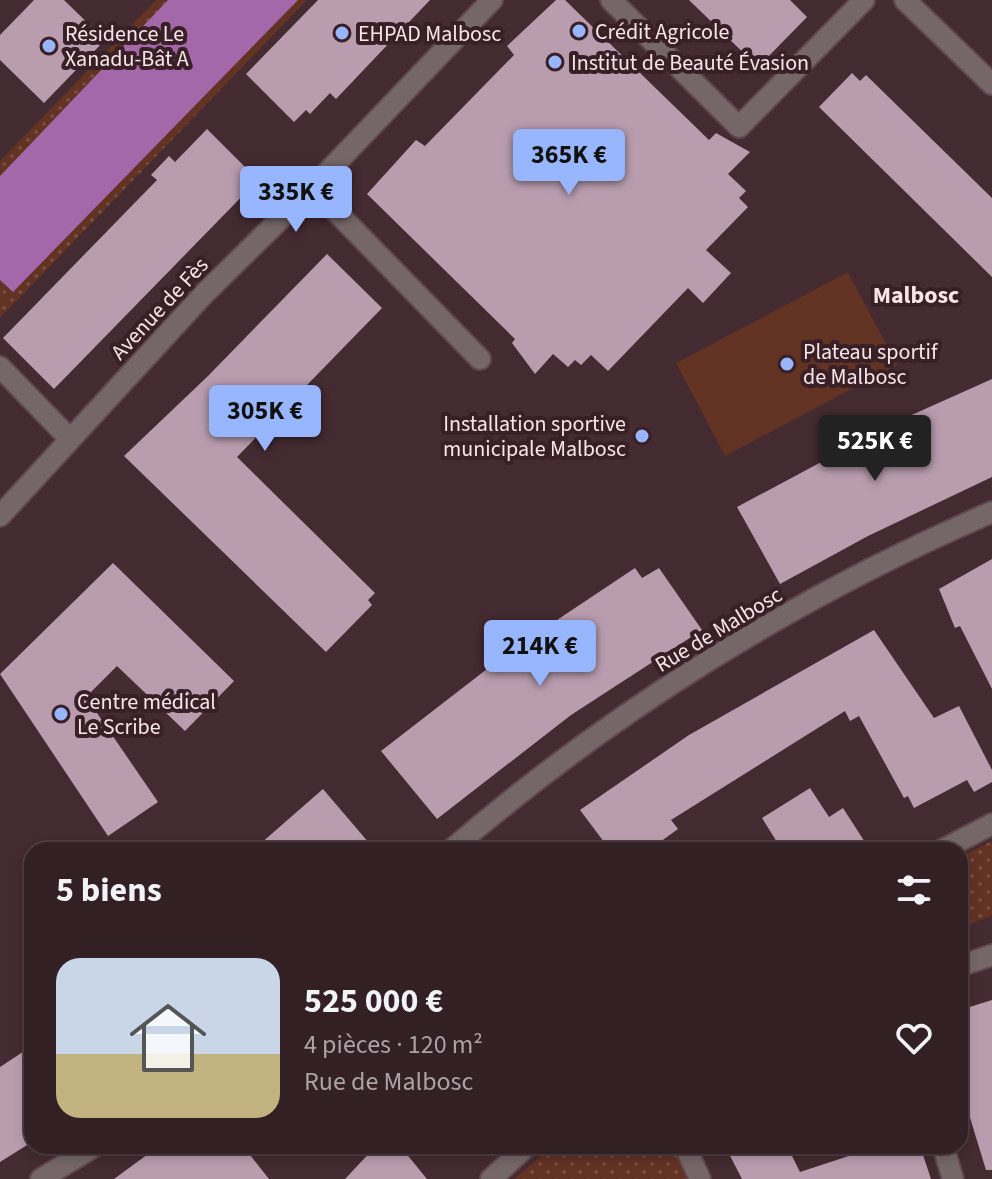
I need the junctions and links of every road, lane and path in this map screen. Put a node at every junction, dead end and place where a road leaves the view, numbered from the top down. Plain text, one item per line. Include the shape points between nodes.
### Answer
1 (492, 0) edge
2 (611, 0) edge
3 (864, 0) edge
4 (905, 0) edge
5 (992, 84) edge
6 (313, 188) junction
7 (480, 359) dead end
8 (0, 367) edge
9 (69, 438) junction
10 (992, 512) edge
11 (0, 516) edge
12 (992, 824) edge
13 (460, 842) edge
14 (957, 842) edge
15 (992, 955) edge
16 (968, 963) edge
17 (82, 1154) edge
18 (520, 1154) edge
19 (689, 1154) edge
20 (945, 1154) edge
21 (502, 1175) edge
22 (41, 1179) edge
23 (700, 1179) edge
24 (953, 1179) edge

1 - 6 street, Avenue de Fès
2 - 3 street via 739,127
4 - 5 street
6 - 7 street
6 - 9 street, Avenue de Fès via 232,265
8 - 9 street
9 - 11 street, Avenue de Fès
10 - 13 street, Rue de Malbosc via 798,609 668,685 521,790
12 - 14 street
15 - 16 street
17 - 22 street
18 - 21 street
19 - 23 street
20 - 24 street

